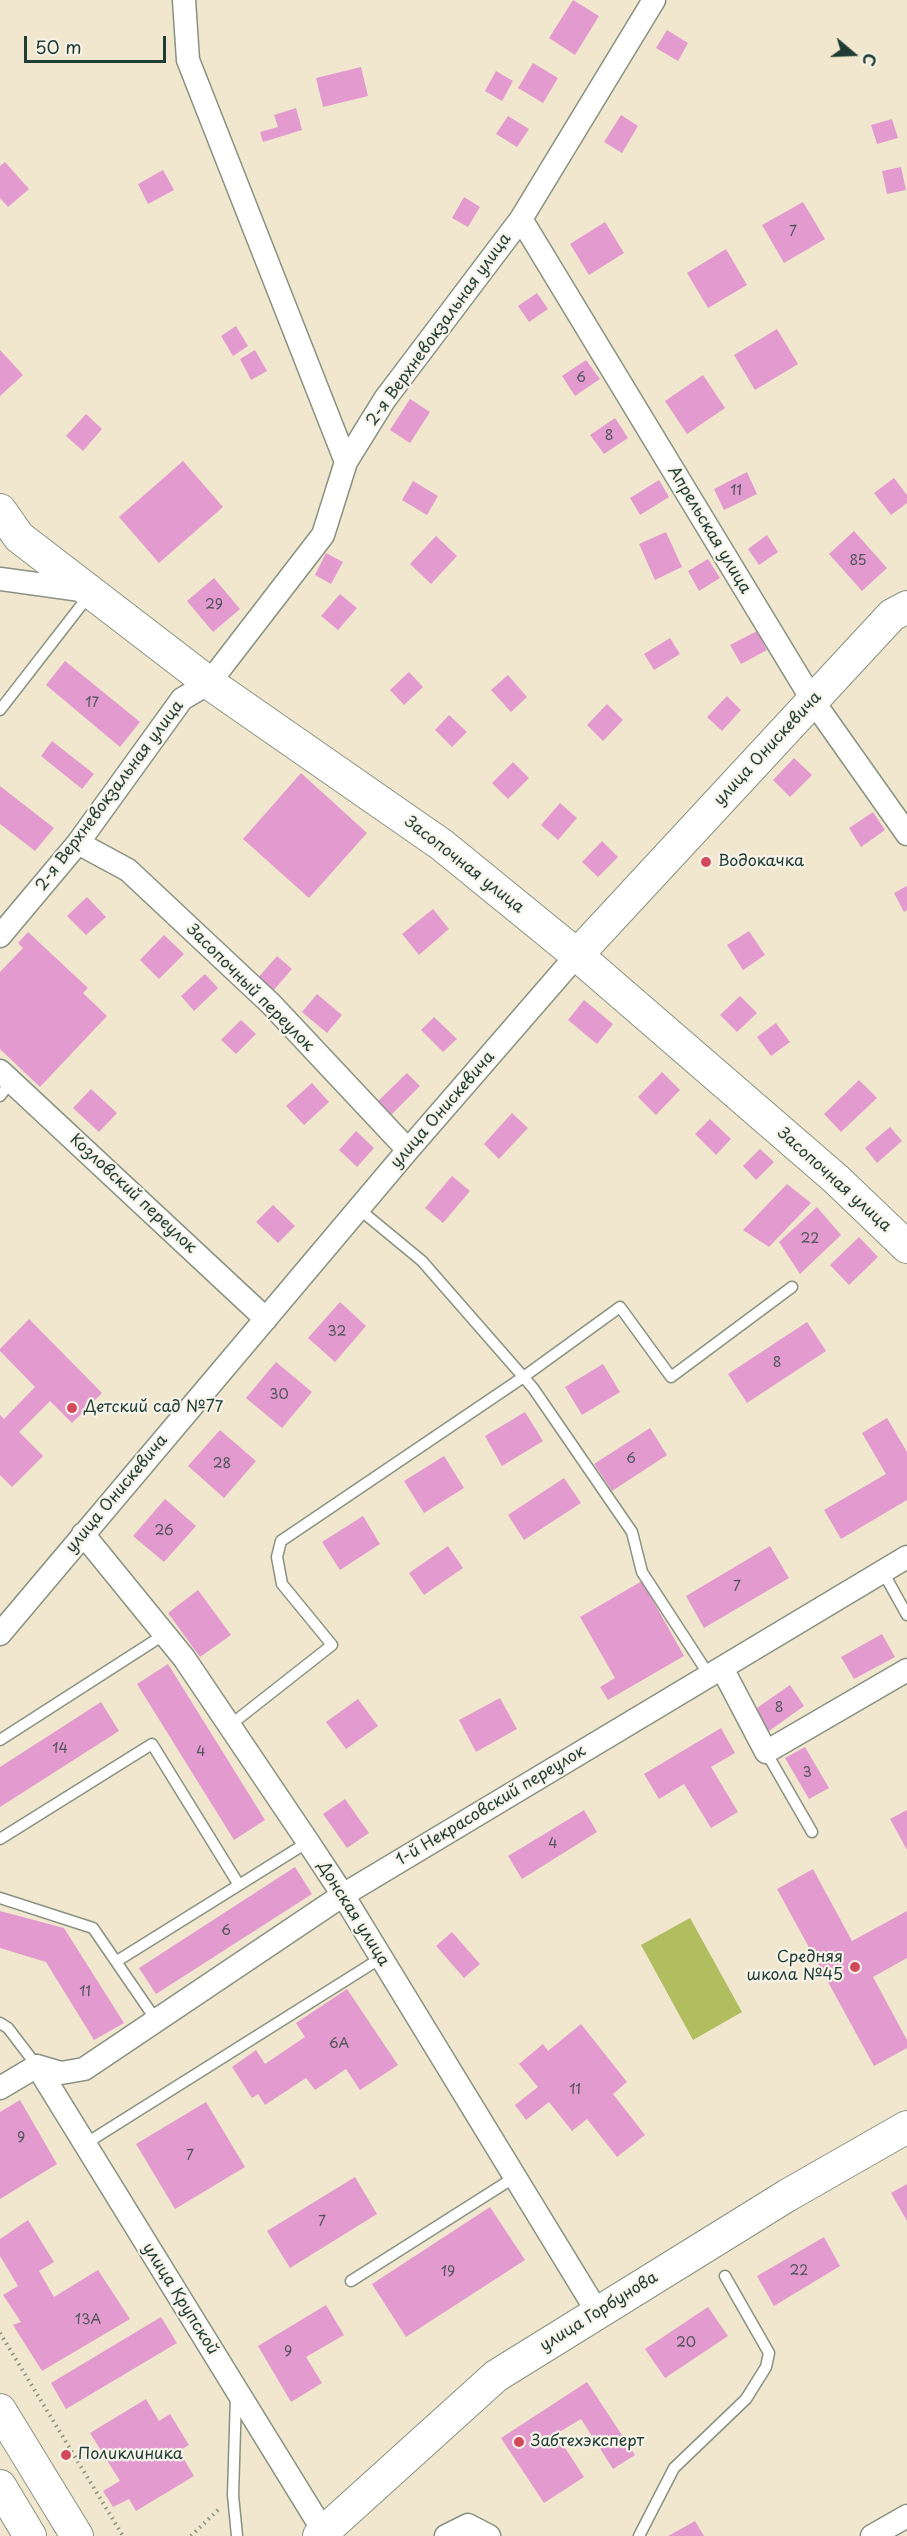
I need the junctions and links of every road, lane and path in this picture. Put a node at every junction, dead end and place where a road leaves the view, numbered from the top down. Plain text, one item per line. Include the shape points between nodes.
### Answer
1 (184, 0) edge
2 (654, 0) edge
3 (521, 219) junction
4 (346, 462) junction
5 (0, 510) edge
6 (0, 579) edge
7 (92, 592) junction
8 (907, 607) edge
9 (209, 683) junction
10 (813, 701) junction
11 (1, 708) edge
12 (907, 834) edge
13 (78, 843) junction
14 (0, 936) edge
15 (577, 955) junction
16 (4, 1083) edge
17 (408, 1150) junction
18 (358, 1209) junction
19 (907, 1247) edge
20 (792, 1287) dead end
21 (266, 1319) junction
22 (522, 1378) junction
23 (83, 1534) junction
24 (907, 1557) edge
25 (883, 1572) junction
26 (907, 1615) edge
27 (0, 1634) edge
28 (165, 1634) junction
29 (907, 1670) edge
30 (715, 1672) junction
31 (229, 1726) junction
32 (0, 1740) edge
33 (766, 1752) junction
34 (812, 1832) dead end
35 (0, 1839) edge
36 (308, 1842) junction
37 (240, 1886) junction
38 (343, 1895) junction
39 (0, 1898) edge
40 (381, 1958) junction
41 (117, 1961) junction
42 (156, 2020) junction
43 (0, 2023) edge
44 (37, 2066) junction
45 (84, 2069) junction
46 (0, 2088) edge
47 (67, 2115) junction
48 (907, 2127) edge
49 (85, 2144) junction
50 (515, 2177) junction
51 (725, 2276) dead end
52 (351, 2281) dead end
53 (598, 2313) junction
54 (0, 2333) edge
55 (236, 2390) junction
56 (0, 2410) edge
57 (0, 2486) edge
58 (233, 2495) junction
59 (907, 2516) edge
60 (321, 2534) edge
61 (30, 2536) edge
62 (77, 2536) edge
63 (123, 2536) edge
64 (191, 2536) edge
65 (237, 2536) edge
66 (446, 2536) edge
67 (489, 2536) edge
68 (639, 2536) edge
69 (872, 2536) edge

1 - 4 street via 189,60
2 - 3 street, 2-я Верхневокзальная улица
3 - 4 street, 2-я Верхневокзальная улица via 385,399
3 - 10 street, Апрельская улица
4 - 9 street, 2-я Верхневокзальная улица via 323,534
5 - 7 street, Засопочная улица via 19,537
6 - 7 street
7 - 9 street, Засопочная улица
7 - 11 lane
8 - 10 street, улица Онискевича via 892,615
9 - 13 street, 2-я Верхневокзальная улица via 182,699
9 - 15 street, Засопочная улица via 442,845
10 - 12 street, Апрельская улица
10 - 15 street, улица Онискевича
13 - 14 street, 2-я Верхневокзальная улица
13 - 17 street, Засопочный переулок via 128,870 271,1004
15 - 17 street, улица Онискевича
15 - 19 street, Засопочная улица via 836,1179
16 - 21 street, Козловский переулок
17 - 18 street, улица Онискевича
18 - 21 street, улица Онискевича
18 - 22 lane via 422,1261
20 - 22 lane via 671,1377 620,1307
21 - 23 street, улица Онискевича
22 - 30 lane via 533,1388 632,1532 642,1572
22 - 31 lane via 281,1541 278,1557 282,1584 332,1646
23 - 27 street, улица Онискевича
23 - 28 street, Донская улица
24 - 25 street, 1-й Некрасовский переулок
25 - 26 lane
25 - 30 street, 1-й Некрасовский переулок
28 - 31 street, Донская улица
28 - 32 lane
29 - 33 street
30 - 33 street
30 - 38 street, 1-й Некрасовский переулок
31 - 36 street, Донская улица
33 - 34 lane
35 - 37 lane via 152,1744
36 - 37 lane
36 - 38 street, Донская улица
37 - 41 lane
38 - 40 street, Донская улица
38 - 42 street, 1-й Некрасовский переулок
39 - 41 lane via 93,1928
40 - 49 lane
40 - 50 street, Донская улица
41 - 42 lane
42 - 45 street, 1-й Некрасовский переулок
43 - 44 lane
44 - 45 street via 61,2073
44 - 46 street
44 - 47 street, улица Крупской
45 - 47 street via 74,2087
47 - 49 street, улица Крупской
48 - 53 street, улица Горбунова via 788,2195
49 - 55 street, улица Крупской
50 - 52 lane
50 - 53 street, Донская улица
51 - 68 lane via 769,2353 766,2367 747,2399 674,2468
53 - 60 street, улица Горбунова via 496,2376
54 - 63 path
55 - 58 lane
55 - 60 street, улица Крупской
56 - 62 street
57 - 61 street
58 - 64 path
58 - 65 lane
59 - 69 street
66 - 67 street via 468,2525

